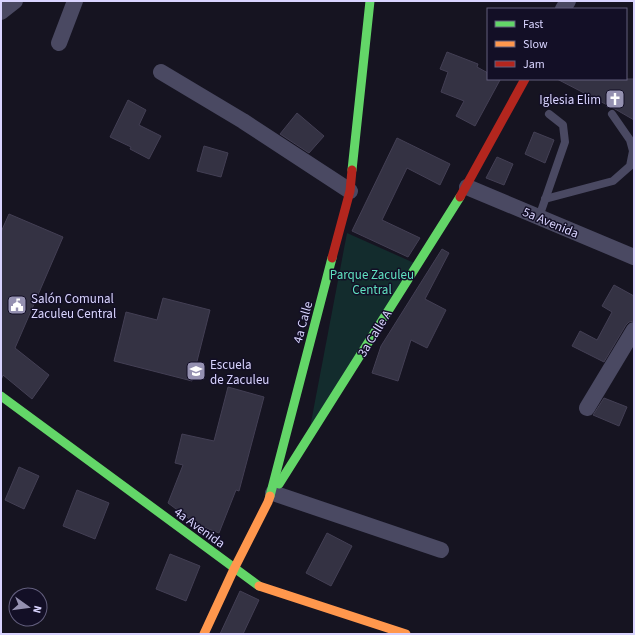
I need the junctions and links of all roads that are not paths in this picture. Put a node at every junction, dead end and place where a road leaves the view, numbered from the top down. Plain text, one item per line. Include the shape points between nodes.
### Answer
1 (15, 1) edge
2 (75, 1) edge
3 (370, 1) edge
4 (1, 12) edge
5 (59, 43) dead end
6 (161, 72) dead end
7 (525, 80) edge
8 (549, 114) dead end
9 (612, 114) dead end
10 (467, 187) junction
11 (350, 191) junction
12 (545, 199) junction
13 (539, 217) junction
14 (634, 257) edge
15 (634, 330) edge
16 (1, 396) edge
17 (587, 408) dead end
18 (270, 498) junction
19 (441, 550) dead end
20 (234, 569) junction
21 (204, 634) edge
22 (406, 634) edge

1 - 4 street
2 - 5 street
3 - 11 street, 4a Calle
6 - 11 street via 243,121
7 - 10 street, 3a Calle A
8 - 12 lane via 563,125 564,142
9 - 12 lane via 630,140 633,151 630,166 613,181
10 - 13 street, 5a Avenida
10 - 18 street, 3a Calle A
11 - 18 street, 4a Calle
12 - 13 lane
13 - 14 street, 5a Avenida
15 - 17 street
16 - 20 street, 4a Avenida
18 - 19 street
18 - 20 street, 4a Calle
20 - 21 street, 4a Calle
20 - 22 street, 4a Avenida via 257,585

